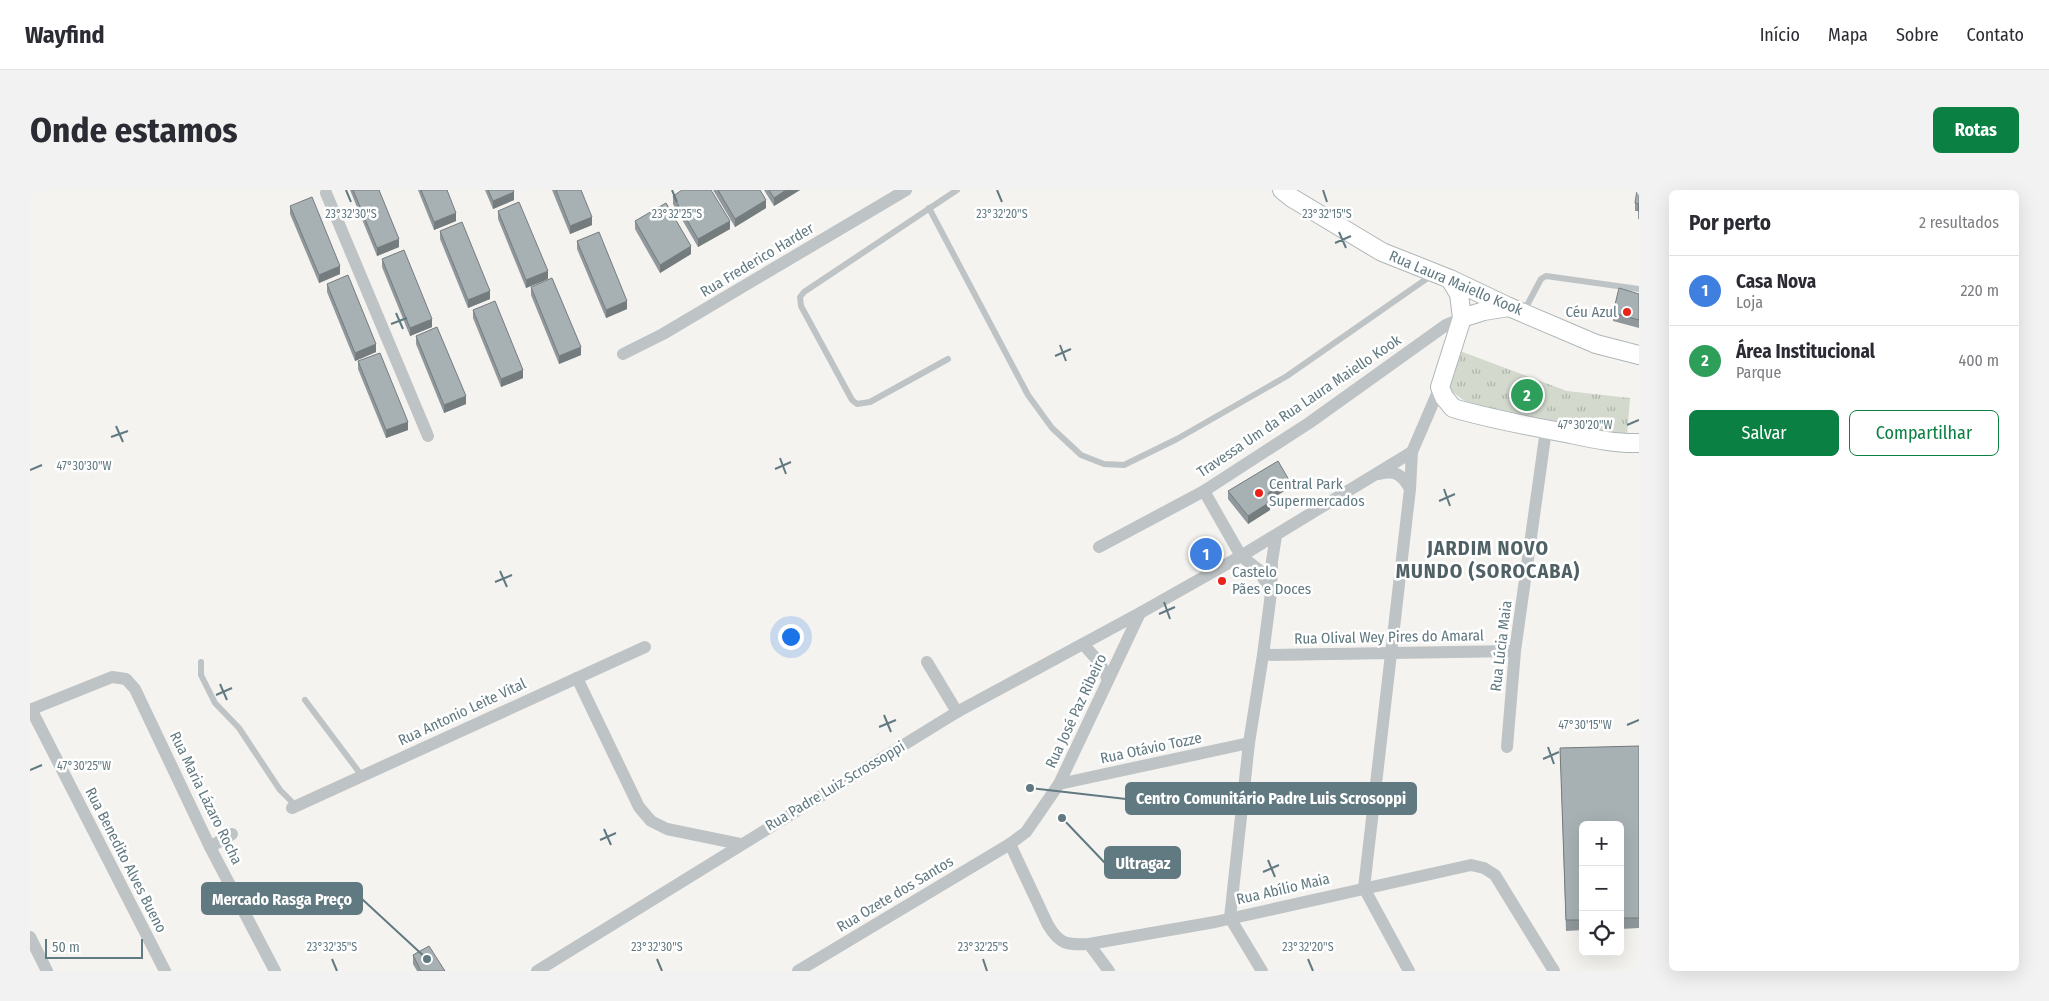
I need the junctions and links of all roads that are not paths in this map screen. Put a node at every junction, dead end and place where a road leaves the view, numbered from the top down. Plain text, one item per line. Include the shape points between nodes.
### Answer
1 (906, 190) edge
2 (957, 190) edge
3 (1282, 190) edge
4 (326, 193) dead end
5 (929, 208) junction
6 (1443, 276) junction
7 (1639, 289) edge
8 (1516, 309) junction
9 (1462, 318) junction
10 (623, 354) dead end
11 (1639, 355) edge
12 (948, 359) dead end
13 (1440, 387) junction
14 (1464, 411) junction
15 (1427, 418) junction
16 (1546, 430) junction
17 (428, 436) dead end
18 (1639, 443) edge
19 (1412, 452) junction
20 (1374, 475) junction
21 (1410, 489) junction
22 (1204, 491) junction
23 (1276, 536) junction
24 (1099, 547) dead end
25 (1241, 556) junction
26 (1271, 594) junction
27 (1140, 613) junction
28 (1083, 644) junction
29 (645, 647) dead end
30 (1515, 651) junction
31 (1389, 654) junction
32 (1263, 655) junction
33 (201, 662) dead end
34 (927, 662) dead end
35 (577, 678) junction
36 (1108, 680) junction
37 (305, 700) dead end
38 (31, 710) edge
39 (957, 712) junction
40 (1249, 742) junction
41 (1507, 747) dead end
42 (362, 776) junction
43 (1060, 784) junction
44 (294, 807) joint
45 (232, 834) dead end
46 (740, 844) junction
47 (1010, 844) junction
48 (210, 847) junction
49 (1364, 888) junction
50 (1230, 918) junction
51 (30, 937) edge
52 (1089, 944) junction
53 (47, 971) edge
54 (165, 971) edge
55 (275, 971) edge
56 (537, 971) edge
57 (798, 971) edge
58 (1109, 971) edge
59 (1262, 971) edge
60 (1409, 971) edge
61 (1554, 971) edge

1 - 10 street, Rua Frederico Harder via 672,329
2 - 5 lane
3 - 6 main road, Rua Laura Maiello Kook via 1382,252
4 - 17 street
5 - 6 lane via 1028,395 1052,428 1081,455 1104,464 1124,465 1177,439 1278,381
5 - 12 lane via 804,292 800,297 801,306 857,404 870,402
6 - 8 main road, Rua Laura Maiello Kook
6 - 9 main road via 1459,294
7 - 8 lane via 1546,276
8 - 9 main road via 1484,311
8 - 11 main road, Rua Laura Maiello Kook via 1596,344
9 - 13 main road
9 - 22 street, Travessa Um da Rua Laura Maiello Kook via 1446,325 1309,423
13 - 14 main road via 1448,403
13 - 15 street
14 - 15 street via 1443,411
14 - 16 main road
15 - 19 street
16 - 18 main road
16 - 30 street, Rua Lúcia Maia
19 - 20 street, Rua Padre Luiz Scrossoppi
19 - 21 street
20 - 21 street via 1397,473
20 - 23 street, Rua Padre Luiz Scrossoppi
21 - 31 street
22 - 24 street, Travessa Um da Rua Laura Maiello Kook
22 - 25 street
23 - 25 street, Rua Padre Luiz Scrossoppi
23 - 26 street
25 - 26 street via 1259,570
25 - 27 street, Rua Padre Luiz Scrossoppi
26 - 32 street
27 - 28 street, Rua Padre Luiz Scrossoppi
27 - 36 street, Rua José Paz Ribeiro
28 - 36 street via 1100,663
28 - 39 street, Rua Padre Luiz Scrossoppi
29 - 35 street, Rua Antonio Leite Vital
30 - 31 street, Rua Olival Wey Pires do Amaral
30 - 41 street, Rua Lúcia Maia
31 - 32 street, Rua Olival Wey Pires do Amaral
31 - 49 street
32 - 40 street
33 - 44 lane via 201,674 216,703 239,728
34 - 39 street
35 - 42 street, Rua Antonio Leite Vital
35 - 46 street via 639,808 651,821 667,829
36 - 43 street, Rua José Paz Ribeiro
37 - 42 lane
38 - 48 street, Rua Maria Lázaro Rocha via 112,677 126,679 136,689
38 - 54 street, Rua Benedito Alves Bueno
39 - 46 street, Rua Padre Luiz Scrossoppi
40 - 43 street, Rua Otávio Tozze
40 - 50 street
42 - 44 street, Rua Antonio Leite Vital
43 - 47 street, Rua José Paz Ribeiro via 1026,832
45 - 48 street
46 - 56 street, Rua Padre Luiz Scrossoppi
47 - 52 street via 1056,938 1068,945
47 - 57 street, Rua Ozete dos Santos
48 - 55 street, Rua Maria Lázaro Rocha
49 - 50 street, Rua Abílio Maia
49 - 60 street
49 - 61 street, Rua Abílio Maia via 1471,865 1484,868 1495,875
50 - 52 street, Rua Abílio Maia
50 - 59 street
51 - 53 street
52 - 58 street

